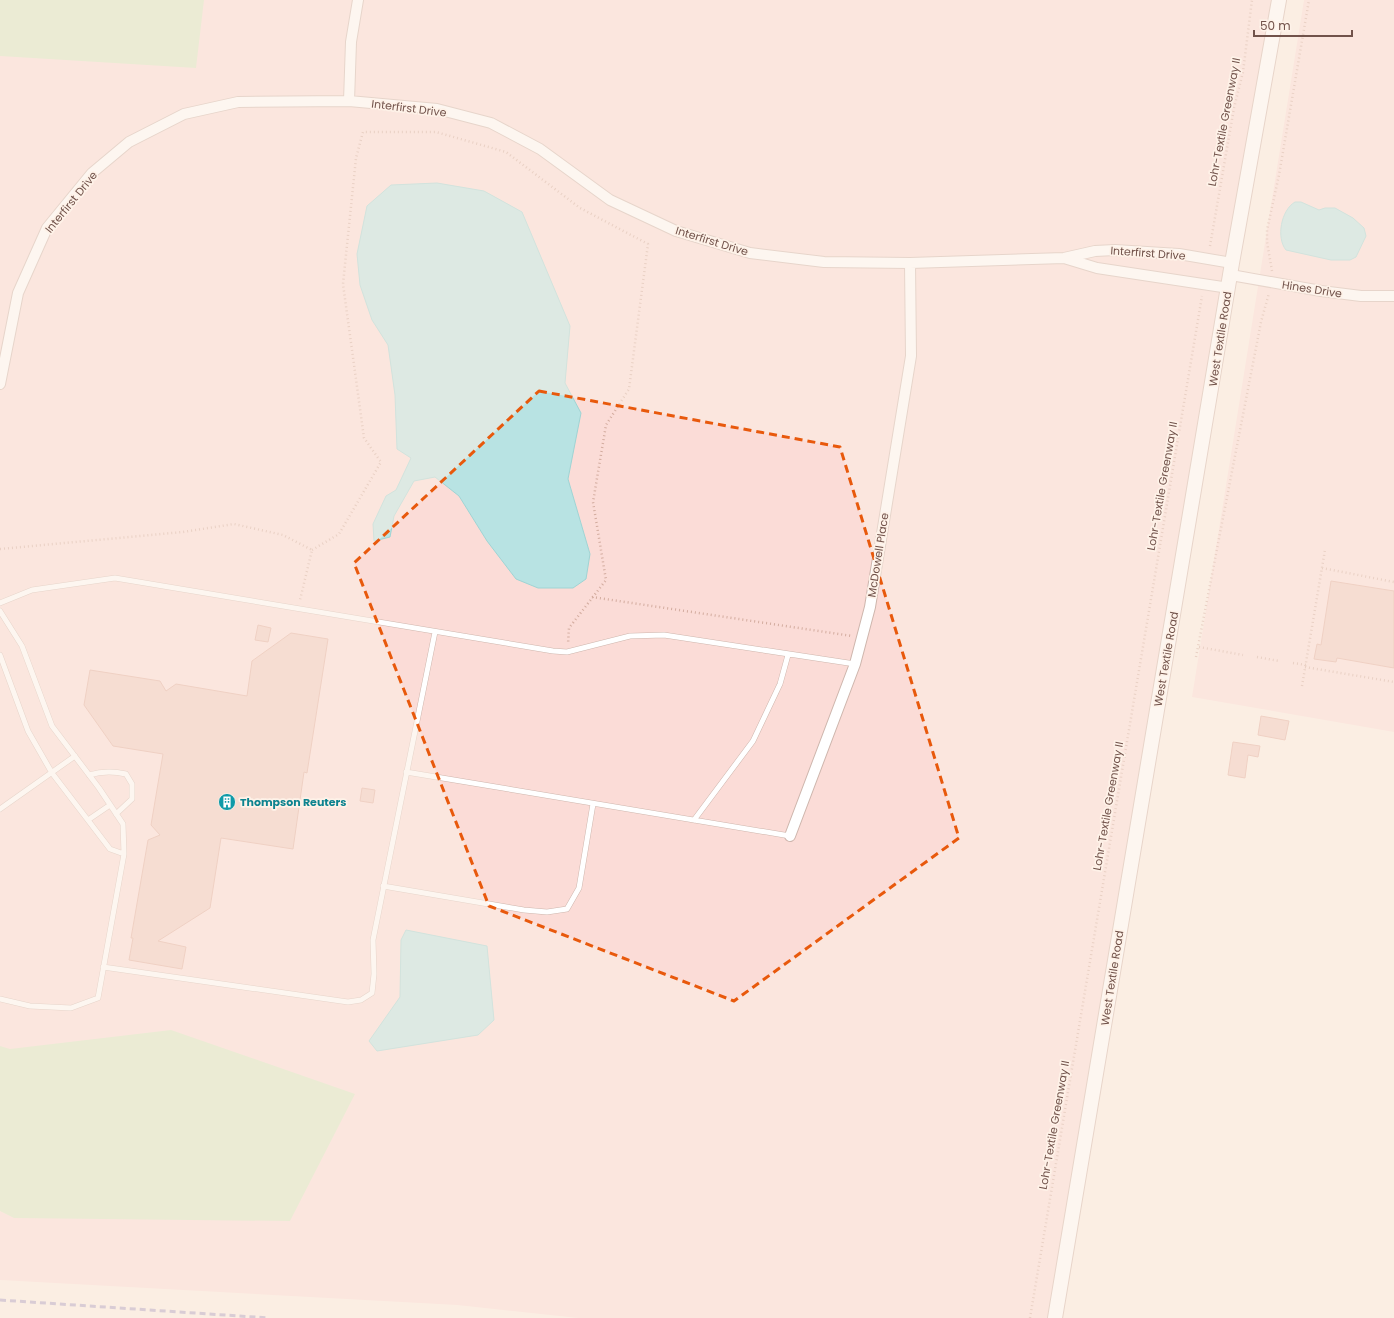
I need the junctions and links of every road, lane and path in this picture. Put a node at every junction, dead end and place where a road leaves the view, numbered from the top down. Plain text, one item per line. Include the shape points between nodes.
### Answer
1 (358, 0) edge
2 (1252, 0) edge
3 (1279, 0) edge
4 (1309, 0) edge
5 (349, 101) junction
6 (1210, 246) dead end
7 (1064, 258) junction
8 (910, 263) junction
9 (1272, 272) dead end
10 (1231, 275) junction
11 (1269, 293) dead end
12 (1202, 296) dead end
13 (1394, 296) edge
14 (0, 384) edge
15 (0, 549) edge
16 (312, 550) junction
17 (1325, 550) dead end
18 (1322, 568) junction
19 (1394, 582) edge
20 (592, 597) junction
21 (0, 603) edge
22 (298, 609) junction
23 (0, 610) edge
24 (434, 632) junction
25 (862, 638) junction
26 (1199, 647) junction
27 (567, 652) junction
28 (0, 655) edge
29 (788, 655) junction
30 (1243, 655) dead end
31 (1196, 657) dead end
32 (1257, 657) dead end
33 (1279, 661) dead end
34 (1293, 663) dead end
35 (855, 664) junction
36 (1305, 666) junction
37 (1394, 682) edge
38 (1302, 686) dead end
39 (75, 756) junction
40 (52, 772) junction
41 (406, 772) junction
42 (89, 775) junction
43 (593, 804) junction
44 (110, 805) junction
45 (0, 809) edge
46 (116, 814) junction
47 (88, 820) junction
48 (694, 820) junction
49 (790, 836) joint
50 (124, 854) junction
51 (383, 886) junction
52 (103, 967) junction
53 (0, 999) edge
54 (1030, 1318) edge
55 (1055, 1318) edge

1 - 5 street via 351,42
2 - 6 path, Lohr-Textile Greenway II via 1243,72 1234,108
3 - 10 main road, West Textile Road
4 - 9 path via 1280,175 1267,230
5 - 8 street, Interfirst Drive via 437,109 491,123 540,149 610,200 676,231 743,251 824,262
5 - 14 street, Interfirst Drive via 238,102 184,114 129,142 92,173 47,228 18,293
7 - 8 street, Interfirst Drive
7 - 10 street, Interfirst Drive via 1097,268
7 - 10 street, Interfirst Drive via 1095,251 1115,250 1179,254
8 - 25 street, McDowell Place via 911,356 870,607
10 - 13 street, Hines Drive via 1361,296
10 - 55 main road, West Textile Road
11 - 26 path via 1261,322
12 - 54 path, Lohr-Textile Greenway II
15 - 16 path via 183,532 234,524 283,535
16 - 20 path via 339,534 381,462 364,438 343,284 356,158 363,132 436,132 506,152 580,208 648,244 629,390 606,425 593,502 606,580
16 - 22 path
17 - 18 path
18 - 19 path
18 - 36 path
20 - 25 path
20 - 27 path via 569,628
21 - 22 lane via 32,590 115,578
22 - 24 lane
23 - 39 lane via 22,646 52,726
24 - 27 lane
24 - 41 lane
25 - 35 street, McDowell Place
26 - 30 path
26 - 31 path
27 - 29 lane via 630,636 664,635
28 - 40 lane via 28,731
29 - 35 lane
29 - 48 lane via 780,684 753,742
32 - 33 path
34 - 36 path
35 - 49 street, McDowell Place
36 - 37 path
36 - 38 path
39 - 40 lane
39 - 42 lane
40 - 45 lane
40 - 47 lane
41 - 43 lane
41 - 51 lane
42 - 44 lane
42 - 46 lane via 115,771 126,774 132,784 132,799
43 - 48 lane
43 - 51 lane via 579,888 567,909 546,912 524,910
44 - 46 lane
44 - 47 lane
46 - 50 lane via 123,824
47 - 50 lane via 110,849
48 - 49 lane
50 - 52 lane
51 - 52 lane via 373,940 372,993 361,1000 348,1002
52 - 53 lane via 98,998 71,1008 30,1006

